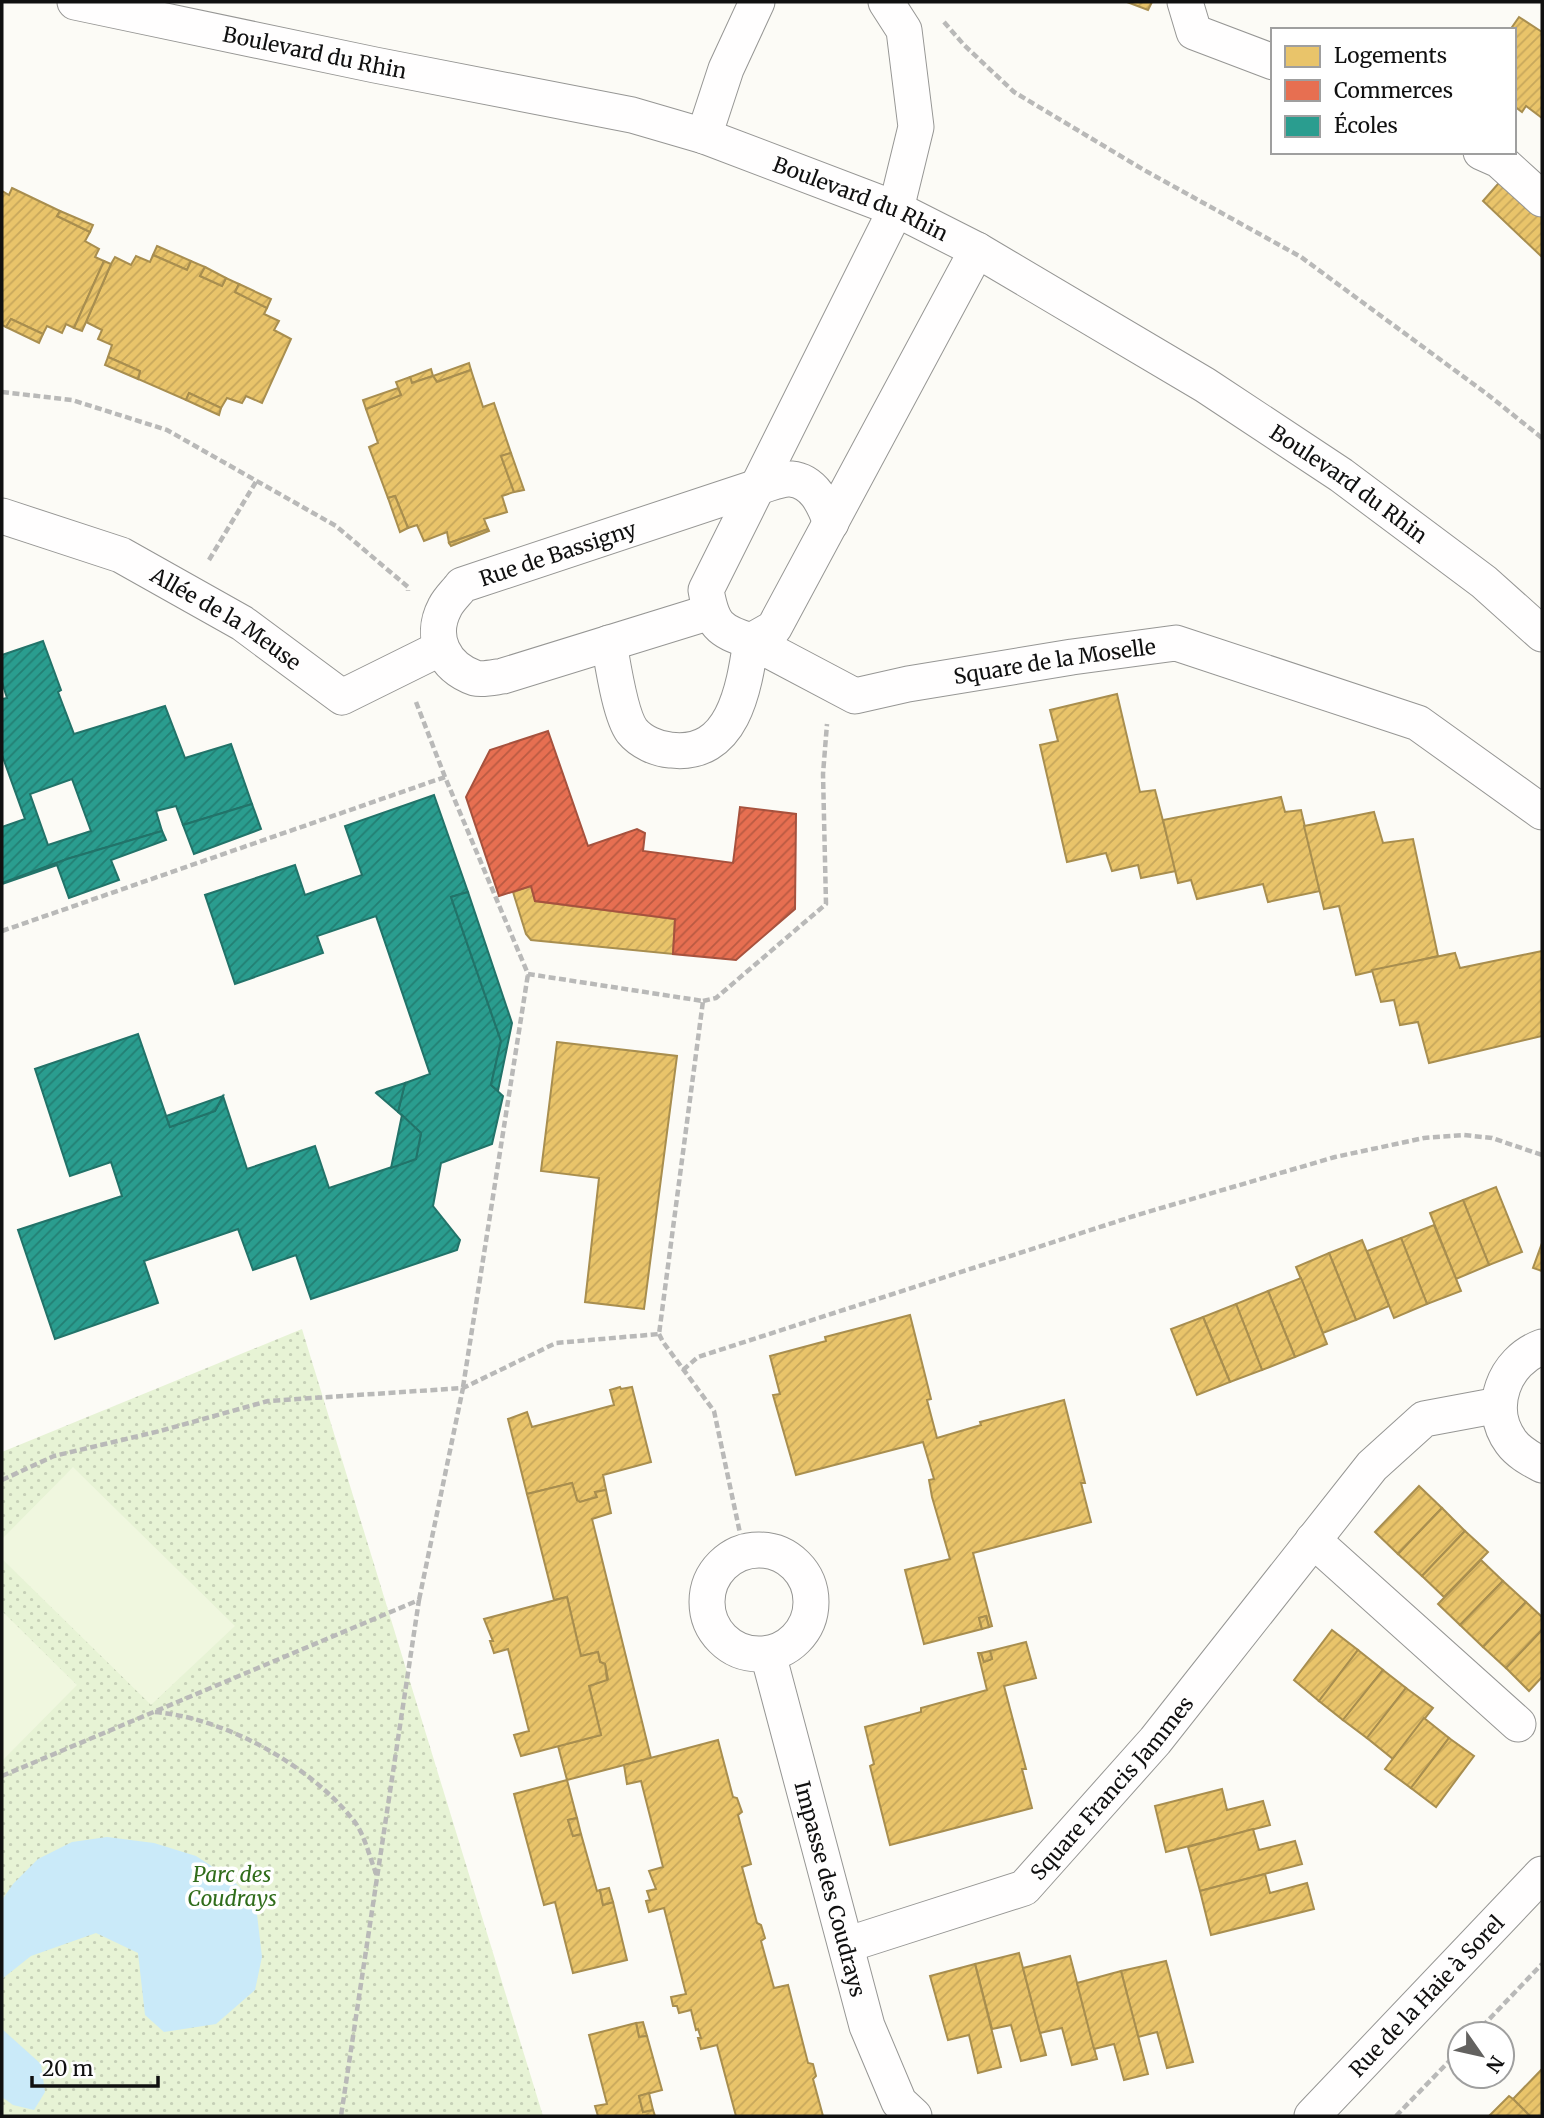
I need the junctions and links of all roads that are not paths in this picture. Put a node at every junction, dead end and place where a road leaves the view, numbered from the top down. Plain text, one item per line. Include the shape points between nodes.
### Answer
1 (75, 2) edge
2 (757, 2) edge
3 (886, 2) edge
4 (1185, 2) edge
5 (1271, 61) edge
6 (704, 135) junction
7 (1486, 154) edge
8 (1542, 199) edge
9 (896, 209) junction
10 (977, 250) junction
11 (757, 487) junction
12 (2, 516) edge
13 (831, 523) junction
14 (710, 612) junction
15 (1542, 634) edge
16 (751, 641) junction
17 (609, 643) junction
18 (441, 648) junction
19 (1542, 812) edge
20 (1542, 1347) edge
21 (1499, 1405) junction
22 (1542, 1465) edge
23 (1313, 1539) junction
24 (768, 1654) junction
25 (1518, 1724) dead end
26 (1542, 1874) edge
27 (846, 1945) junction
28 (914, 2116) edge
29 (1312, 2116) edge

1 - 6 street, Boulevard du Rhin via 632,115
2 - 6 street via 726,69
3 - 9 street via 904,30 916,127
4 - 5 street via 1194,32
6 - 9 street, Boulevard du Rhin
7 - 8 street via 1499,160
9 - 10 street, Boulevard du Rhin
9 - 11 street
10 - 13 street
10 - 15 street, Boulevard du Rhin via 1205,385 1341,475 1484,582
11 - 13 street, Rue de Bassigny via 790,479 806,484 823,500
11 - 14 street via 706,590
11 - 18 street, Rue de Bassigny via 462,585 445,607 437,634
12 - 18 street, Allée de la Meuse via 121,555 242,624 342,697
13 - 16 street via 774,628
14 - 16 street via 727,634
14 - 17 street
16 - 17 street via 735,711 715,740 687,752 657,749 632,731 618,694
16 - 19 street, Square de la Moselle via 855,696 1176,643 1418,723
17 - 18 street via 503,676 477,679 449,663
20 - 21 street via 1514,1365 1503,1384
21 - 22 street via 1511,1442
21 - 23 street, Square Francis Jammes via 1424,1419 1372,1466
23 - 25 street
23 - 27 street, Square Francis Jammes via 1155,1741 1024,1888
24 - 24 street via 737,1650 714,1629 708,1614 707,1599 718,1569 744,1552 778,1553 804,1575 810,1591 807,1624 798,1638
24 - 27 street, Impasse des Coudrays
26 - 29 street, Rue de la Haie à Sorel
27 - 28 street, Impasse des Coudrays via 867,2026 899,2102

